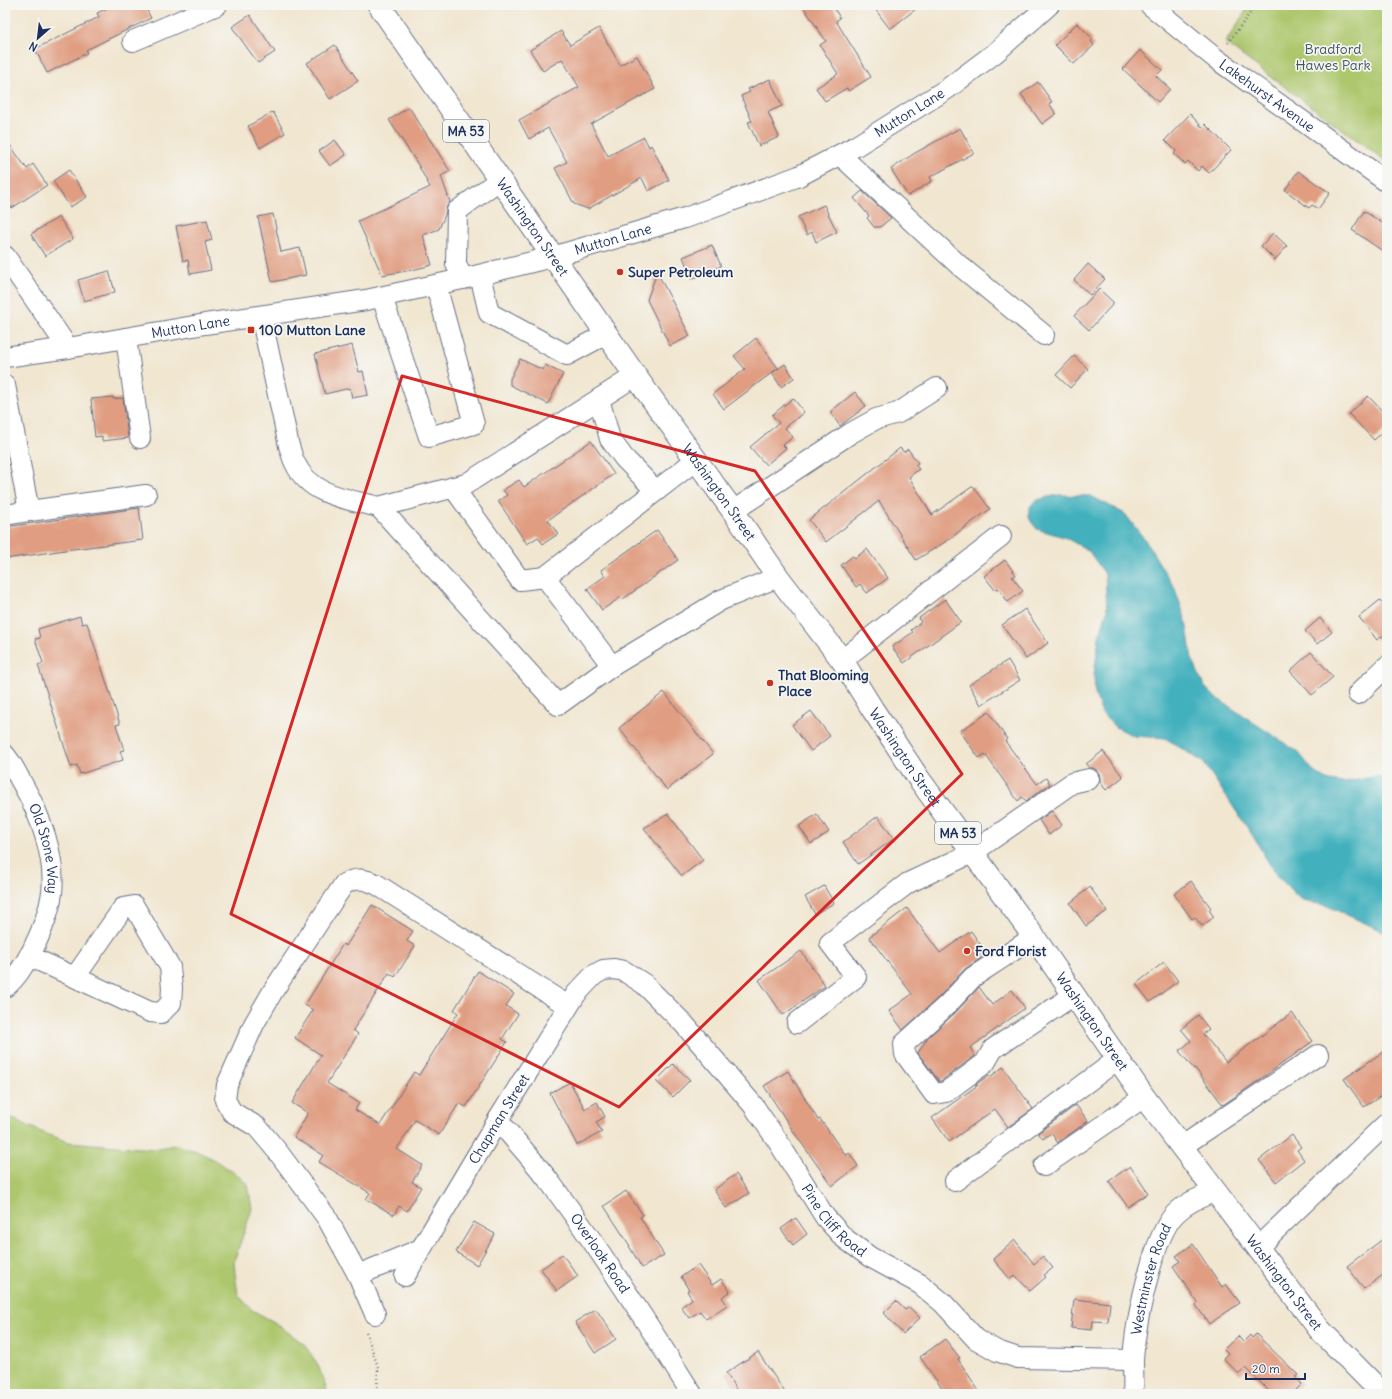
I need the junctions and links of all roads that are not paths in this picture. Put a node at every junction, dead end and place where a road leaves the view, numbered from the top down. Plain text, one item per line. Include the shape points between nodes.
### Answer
1 (217, 5) edge
2 (379, 5) edge
3 (1049, 5) edge
4 (1150, 5) edge
5 (133, 41) dead end
6 (840, 155) junction
7 (499, 180) junction
8 (1387, 182) edge
9 (5, 256) edge
10 (552, 257) junction
11 (471, 277) junction
12 (436, 285) junction
13 (382, 297) junction
14 (262, 316) junction
15 (606, 334) junction
16 (1044, 335) dead end
17 (126, 338) junction
18 (68, 348) junction
19 (5, 357) edge
20 (635, 376) junction
21 (5, 385) edge
22 (937, 388) dead end
23 (599, 400) junction
24 (140, 438) dead end
25 (696, 460) junction
26 (453, 487) junction
27 (656, 491) junction
28 (146, 495) dead end
29 (379, 507) junction
30 (29, 511) junction
31 (733, 511) junction
32 (5, 516) edge
33 (1001, 536) dead end
34 (545, 577) junction
35 (778, 577) junction
36 (842, 660) junction
37 (612, 666) junction
38 (1387, 666) edge
39 (1358, 694) dead end
40 (5, 755) edge
41 (1089, 779) dead end
42 (972, 853) junction
43 (1034, 937) junction
44 (29, 956) junction
45 (603, 970) joint
46 (75, 977) junction
47 (5, 987) edge
48 (1074, 995) junction
49 (568, 1006) junction
50 (797, 1023) dead end
51 (1318, 1055) dead end
52 (1118, 1059) junction
53 (1144, 1097) junction
54 (498, 1120) junction
55 (1387, 1123) edge
56 (1182, 1147) junction
57 (1044, 1166) dead end
58 (955, 1181) dead end
59 (1214, 1192) junction
60 (1258, 1248) junction
61 (421, 1249) junction
62 (358, 1275) junction
63 (405, 1276) dead end
64 (375, 1314) road end
65 (1133, 1360) junction
66 (692, 1394) edge
67 (1133, 1394) edge
68 (1383, 1394) edge

1 - 5 street
2 - 7 main road, Washington Street / MA 53
3 - 6 street, Mutton Lane via 995,53 947,89
4 - 8 street, Lakehurst Avenue via 1215,58
6 - 10 street, Mutton Lane via 799,176 688,217
6 - 16 street via 960,266
7 - 10 main road, Washington Street / MA 53
7 - 11 street via 457,211 456,264
9 - 18 street
10 - 11 street, Mutton Lane
10 - 15 main road, Washington Street / MA 53
11 - 12 street, Mutton Lane
11 - 15 street via 489,313 567,355
12 - 13 street, Mutton Lane
12 - 13 street via 474,424 429,437
13 - 14 street, Mutton Lane
14 - 17 street, Mutton Lane
14 - 29 street via 295,464 308,482 324,492
15 - 20 main road, Washington Street / MA 53
17 - 18 street, Mutton Lane
17 - 24 street
18 - 19 street, Mutton Lane
20 - 23 street
20 - 25 main road, Washington Street / MA 53
21 - 30 street
22 - 31 street via 898,413 876,419 850,433
23 - 26 street via 466,484
23 - 27 street via 610,439 624,458
25 - 27 street
25 - 31 main road, Washington Street / MA 53
26 - 29 street
26 - 34 street via 520,580
27 - 34 street
28 - 30 street
29 - 37 street via 558,705
30 - 32 street
31 - 35 main road, Washington Street / MA 53
33 - 36 street
34 - 37 street
35 - 36 main road, Washington Street / MA 53
35 - 37 street via 721,600
36 - 42 main road, Washington Street / MA 53 via 881,723
38 - 39 street
40 - 44 street, Old Stone Way via 29,796 45,833 51,862 52,892 46,919
41 - 42 street via 1072,783
42 - 43 main road, Washington Street / MA 53
42 - 50 street via 908,883 830,943 856,977
43 - 48 main road, Washington Street / MA 53
43 - 48 street via 973,977 904,1044 905,1054 934,1094 946,1092 985,1063 993,1049
44 - 46 street
44 - 47 street, Old Stone Way via 24,966
45 - 49 street, Chapman Street via 586,981
45 - 65 street, Pine Cliff Road via 614,969 633,976 684,1024 752,1106 826,1217 844,1238 870,1257 920,1284 943,1303 976,1339 997,1351 1018,1358
46 - 46 street via 150,1012 161,1013 171,1003 170,967 134,906 123,908
48 - 52 main road, Washington Street / MA 53
49 - 54 street, Chapman Street
49 - 62 street via 376,884 364,879 352,879 344,884 254,1024 227,1085 225,1100 232,1112 257,1127 278,1152 327,1218
51 - 56 street
52 - 53 main road, Washington Street / MA 53
52 - 58 street
53 - 56 main road, Washington Street / MA 53
53 - 57 street
54 - 61 street, Chapman Street
54 - 66 street, Overlook Road via 536,1164 582,1226
55 - 60 street
56 - 59 main road, Washington Street / MA 53
59 - 60 main road, Washington Street / MA 53
59 - 65 street, Westminster Road via 1190,1201 1174,1215 1163,1231 1140,1311
60 - 68 main road, Washington Street / MA 53 via 1320,1330
61 - 62 street
61 - 63 street, Chapman Street
62 - 64 street
65 - 67 street, Westminster Road

